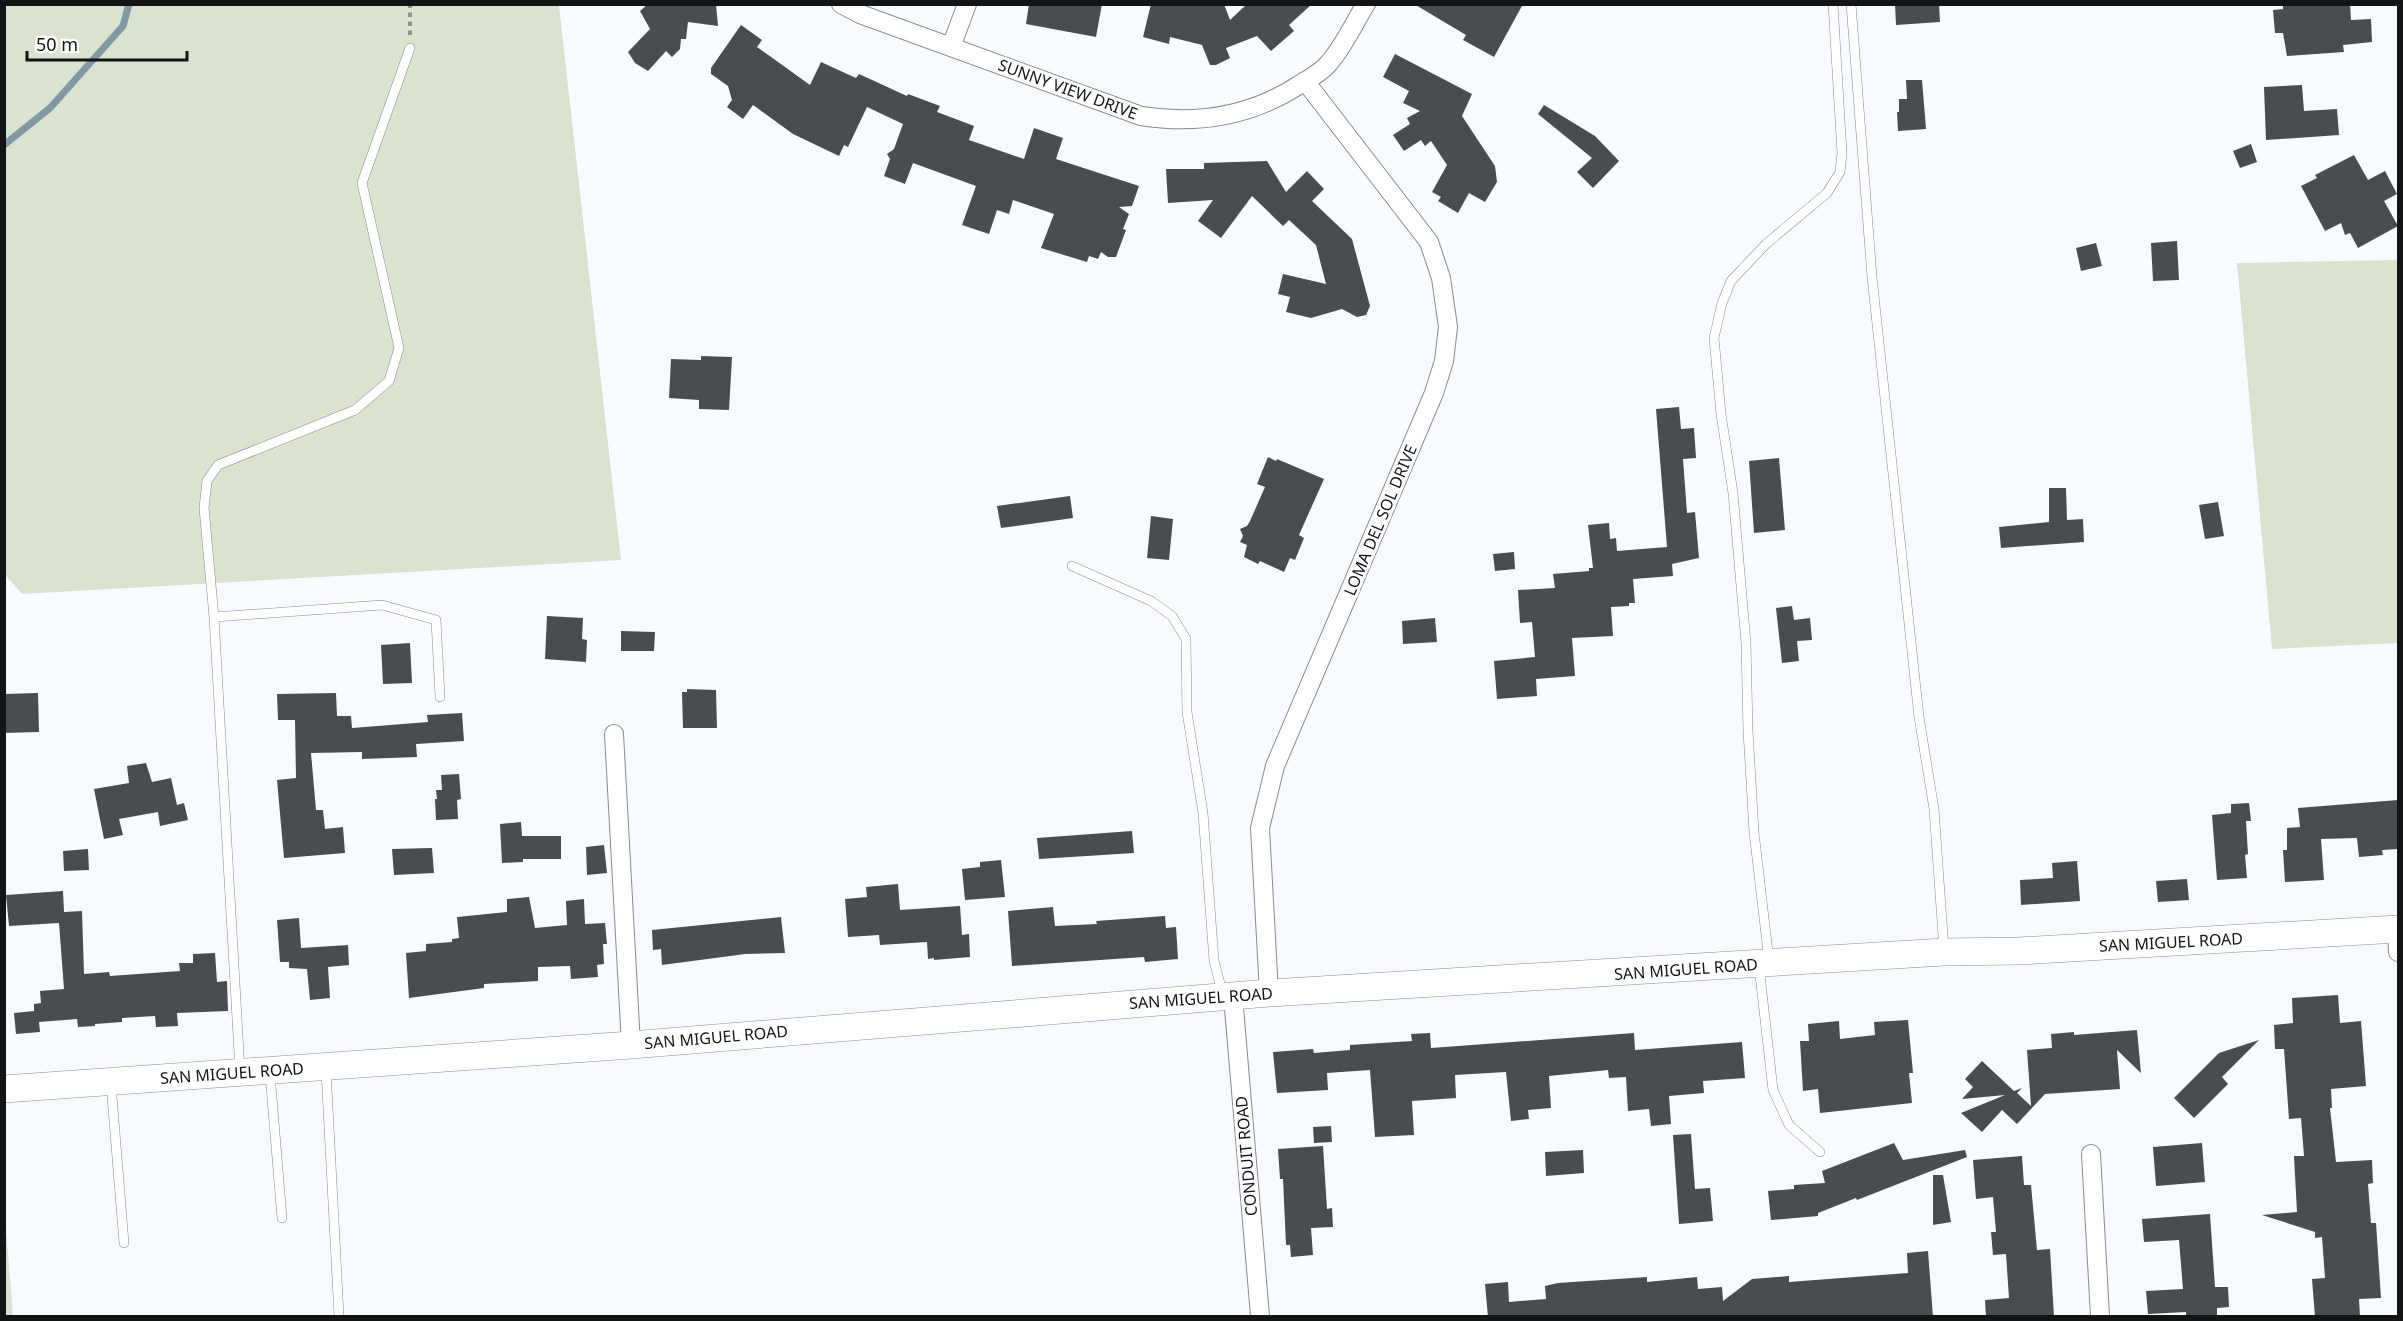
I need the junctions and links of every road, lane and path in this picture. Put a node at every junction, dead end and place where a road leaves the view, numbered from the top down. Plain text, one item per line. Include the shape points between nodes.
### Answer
1 (410, 4) edge
2 (841, 4) edge
3 (967, 4) edge
4 (1366, 4) edge
5 (1833, 4) edge
6 (1851, 4) edge
7 (951, 47) junction
8 (410, 48) joint
9 (1305, 81) junction
10 (1072, 566) dead end
11 (214, 617) junction
12 (440, 697) dead end
13 (614, 734) dead end
14 (2398, 937) edge
15 (1944, 952) junction
16 (1764, 964) junction
17 (1269, 993) junction
18 (1228, 997) junction
19 (631, 1045) junction
20 (326, 1067) junction
21 (270, 1071) junction
22 (240, 1073) junction
23 (111, 1082) junction
24 (4, 1089) edge
25 (1820, 1152) dead end
26 (2091, 1154) dead end
27 (282, 1218) dead end
28 (124, 1243) dead end
29 (339, 1317) edge
30 (1260, 1317) edge
31 (2100, 1317) edge

1 - 8 path
2 - 7 street, SUNNY VIEW DRIVE
3 - 7 street
4 - 9 street, SUNNY VIEW DRIVE via 1329,64
5 - 16 lane via 1840,172 1827,193 1766,244 1731,281 1714,338 1745,631
6 - 15 lane via 1872,277 1919,717 1934,809
7 - 9 street, SUNNY VIEW DRIVE via 1161,120 1202,120 1246,111
8 - 11 lane via 362,183 399,348 389,381 355,410 218,465 207,481 204,508
9 - 17 street, LOMA DEL SOL DRIVE via 1429,242 1441,278 1448,327 1444,361 1434,393 1275,766 1260,828
10 - 18 lane via 1151,600 1172,616 1186,639 1187,712 1203,813 1214,961
11 - 12 lane via 382,605 436,620
11 - 22 lane
13 - 19 street
14 - 15 street, SAN MIGUEL ROAD
15 - 16 street, SAN MIGUEL ROAD
16 - 17 street, SAN MIGUEL ROAD
16 - 25 lane via 1773,1090 1789,1125
17 - 18 street, SAN MIGUEL ROAD
18 - 19 street, SAN MIGUEL ROAD
18 - 30 street, CONDUIT ROAD
19 - 20 street, SAN MIGUEL ROAD
20 - 21 street, SAN MIGUEL ROAD
20 - 29 lane
21 - 22 street, SAN MIGUEL ROAD
21 - 27 lane
22 - 23 street, SAN MIGUEL ROAD
23 - 24 street, SAN MIGUEL ROAD
23 - 28 lane
26 - 31 street

